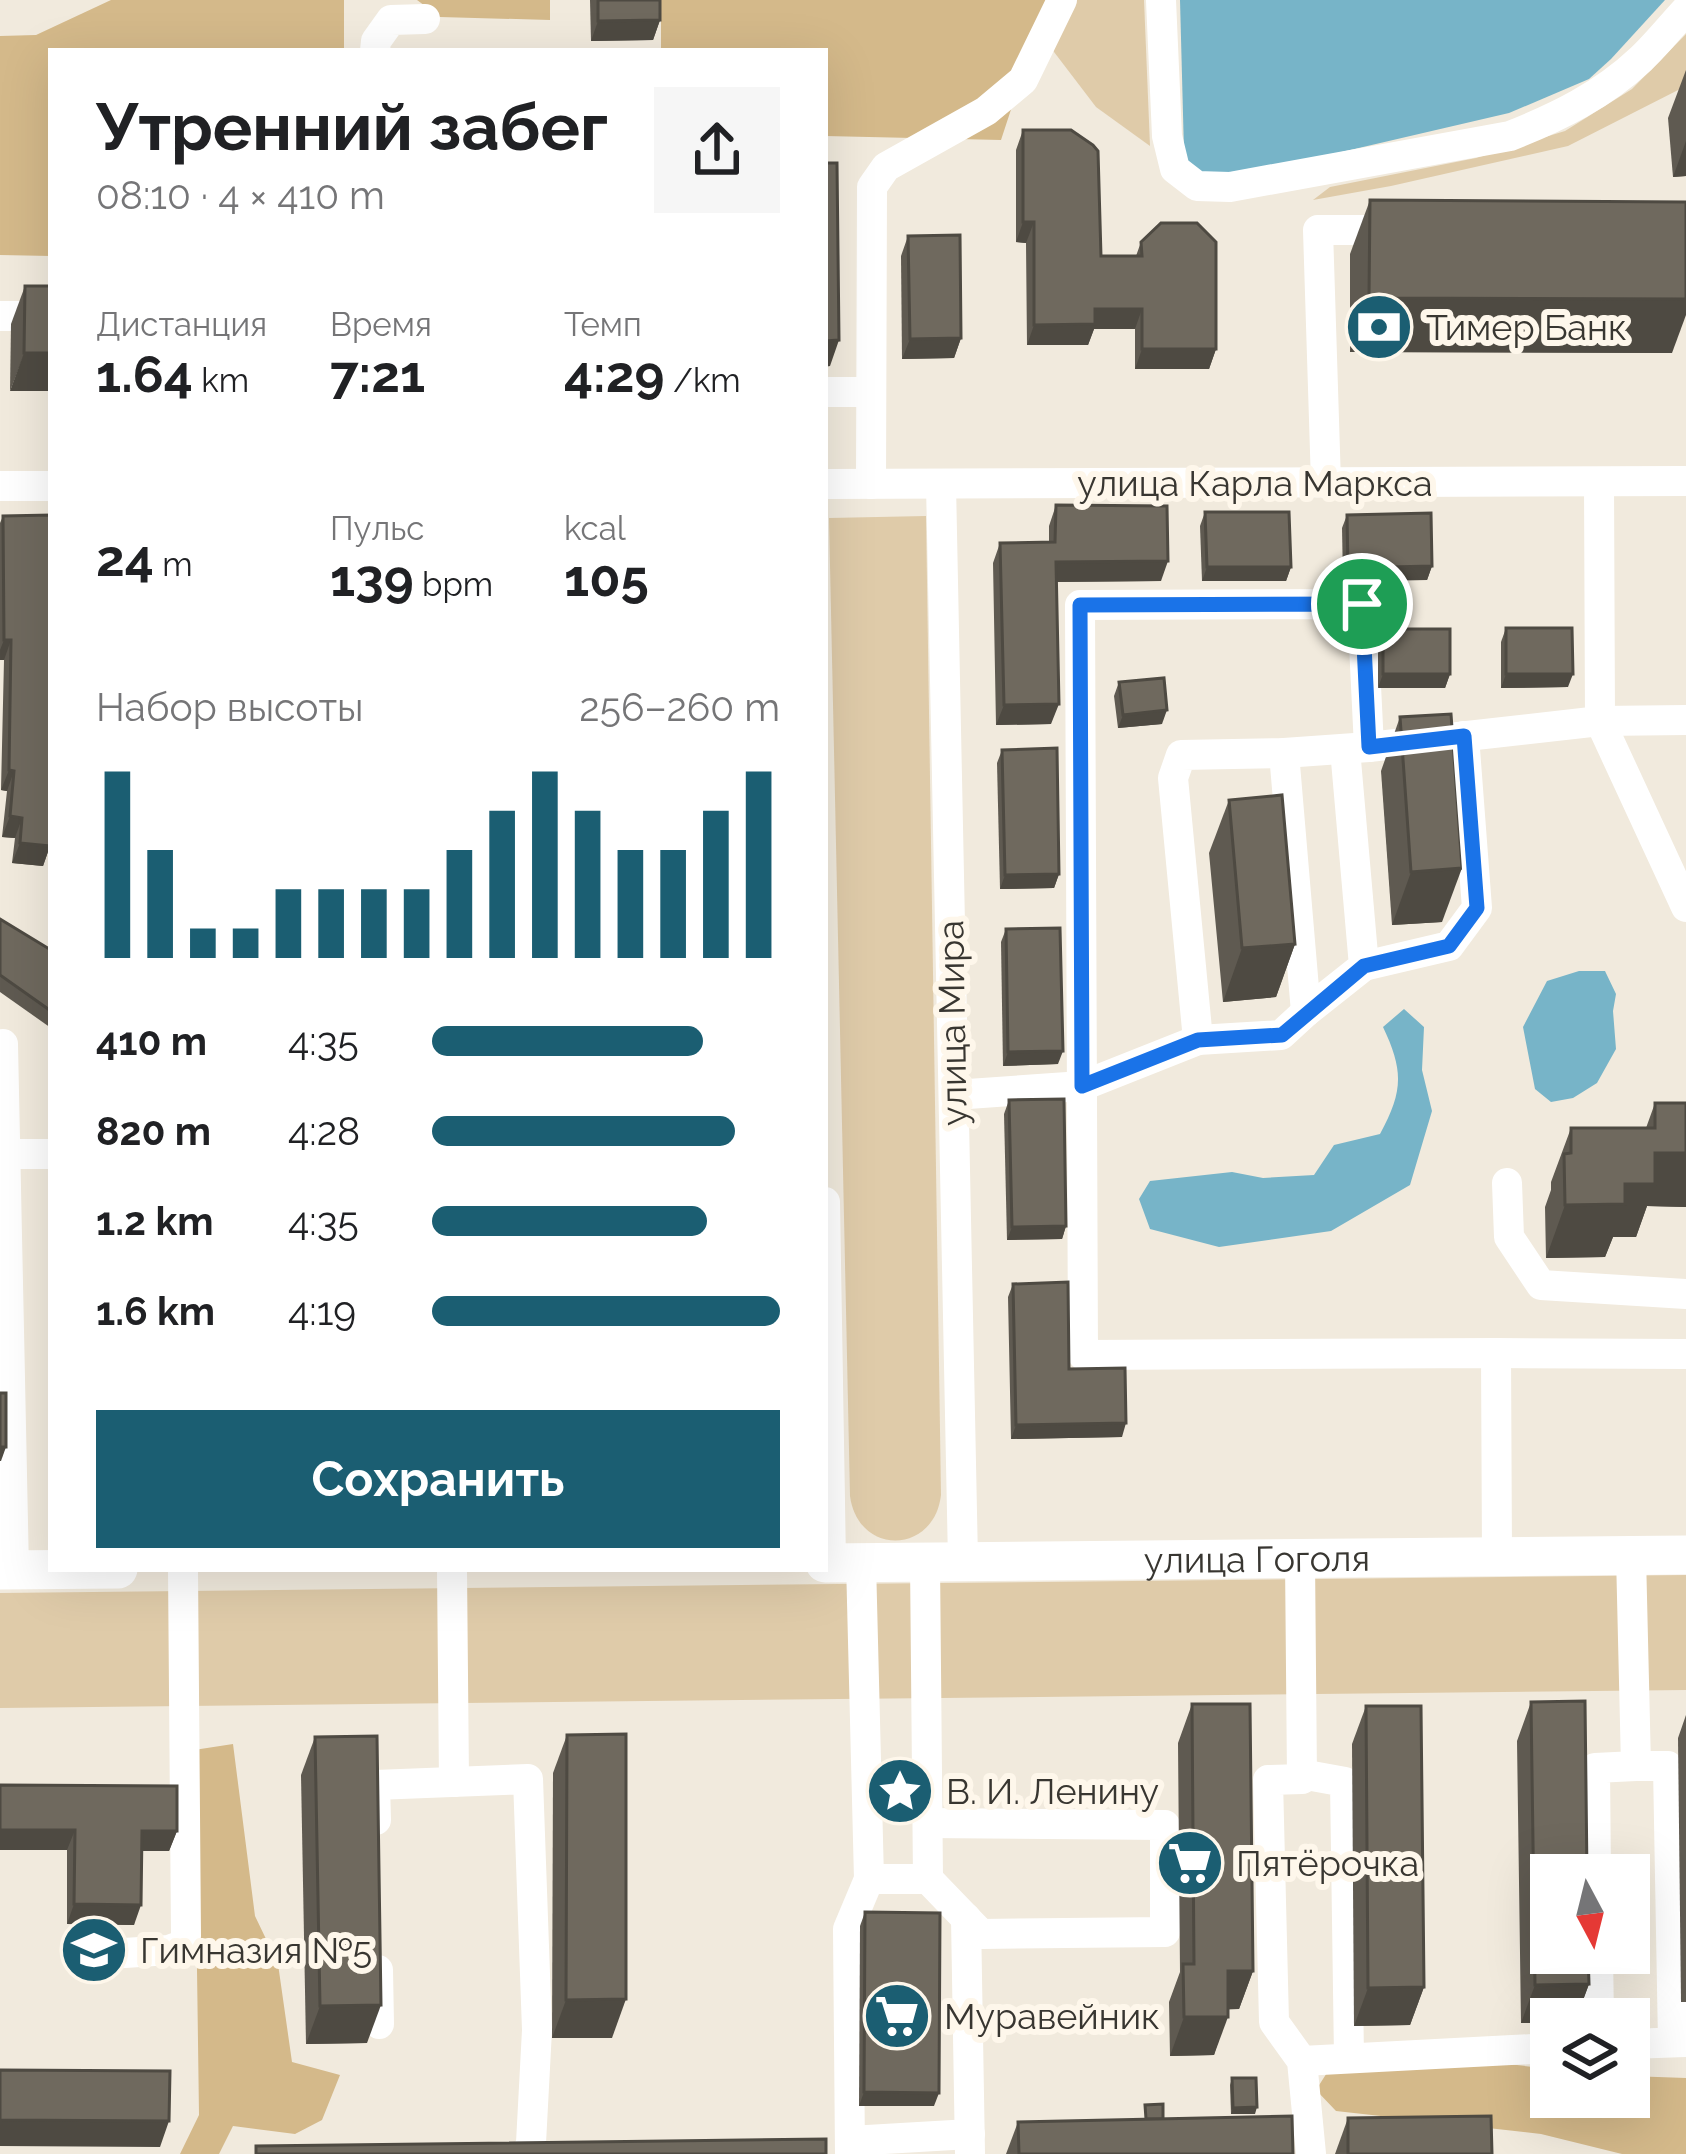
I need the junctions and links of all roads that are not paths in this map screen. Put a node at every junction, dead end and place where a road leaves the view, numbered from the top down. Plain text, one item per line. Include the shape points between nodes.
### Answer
1 (1062, 0) edge
2 (1161, 0) edge
3 (1686, 10) edge
4 (425, 19) dead end
5 (375, 48) edge
6 (1432, 229) edge
7 (0, 316) edge
8 (48, 316) edge
9 (828, 392) edge
10 (871, 392) junction
11 (1686, 481) edge
12 (1599, 482) junction
13 (1326, 483) junction
14 (828, 484) edge
15 (871, 484) junction
16 (941, 484) junction
17 (0, 486) edge
18 (48, 486) edge
19 (1686, 720) edge
20 (1600, 721) junction
21 (1464, 736) junction
22 (1357, 748) junction
23 (1284, 753) junction
24 (1686, 907) edge
25 (1364, 966) junction
26 (1306, 1012) junction
27 (1198, 1040) junction
28 (4, 1044) dead end
29 (1082, 1086) junction
30 (954, 1095) junction
31 (6, 1154) junction
32 (48, 1154) edge
33 (1507, 1183) dead end
34 (1686, 1294) edge
35 (1496, 1353) junction
36 (1686, 1354) edge
37 (828, 1480) edge
38 (1631, 1555) junction
39 (1686, 1555) edge
40 (1497, 1557) junction
41 (1300, 1558) junction
42 (839, 1562) edge
43 (944, 1562) junction
44 (7, 1570) edge
45 (48, 1570) edge
46 (184, 1572) edge
47 (452, 1572) edge
48 (1636, 1766) junction
49 (1312, 1776) dead end
50 (454, 1782) junction
51 (928, 1823) junction
52 (1597, 1854) edge
53 (376, 1857) edge
54 (868, 1879) junction
55 (928, 1879) junction
56 (966, 1918) junction
57 (378, 1952) edge
58 (110, 1954) dead end
59 (379, 2024) edge
60 (1679, 2042) edge
61 (1530, 2049) edge
62 (1349, 2058) junction
63 (1302, 2061) junction
64 (970, 2144) edge
65 (850, 2147) edge
66 (527, 2154) edge
67 (1311, 2154) edge

1 - 10 street via 1023,80 986,111 886,166 872,188
2 - 3 street via 1175,169 1197,186 1230,188 1510,136 1550,121 1599,94
4 - 5 street via 391,20
6 - 13 street via 1318,230
7 - 8 street
9 - 10 street
10 - 15 street
11 - 12 street, улица Карла Маркса
12 - 13 street, улица Карла Маркса
12 - 20 street
13 - 16 street, улица Карла Маркса
14 - 15 street, улица Карла Маркса
15 - 16 street, улица Карла Маркса
16 - 30 street, улица Мира
17 - 18 street
19 - 20 street
20 - 21 street
20 - 24 street
21 - 22 street
21 - 25 street via 1477,908 1449,946
22 - 23 street
22 - 25 street
22 - 29 street via 1362,604 1080,605
23 - 26 street
23 - 27 street via 1181,755 1173,778
25 - 26 street
26 - 27 street via 1282,1035
27 - 29 street
28 - 31 street
29 - 30 street
29 - 35 street via 1083,1355
30 - 43 street, улица Мира
31 - 32 street
31 - 44 street
33 - 34 street via 1509,1237 1540,1285
35 - 36 street
35 - 40 street
37 - 42 street
38 - 39 main road, улица Гоголя
38 - 40 main road, улица Гоголя
38 - 48 street
40 - 41 main road, улица Гоголя
41 - 43 main road, улица Гоголя
41 - 63 street via 1302,1778 1268,1780 1274,2022
42 - 43 main road, улица Гоголя
42 - 54 street
43 - 51 street, улица Мира
44 - 45 main road
46 - 58 street via 186,1936 169,1950
47 - 50 street
48 - 52 street via 1595,1768
48 - 60 street via 1668,1766
49 - 62 street via 1345,1782
50 - 53 street via 375,1785
50 - 66 street via 528,1780 537,2030
51 - 55 street, улица Мира
51 - 56 street via 1166,1825 1165,1932 981,1934
54 - 55 street
54 - 65 street via 848,1929
55 - 56 street
56 - 64 street
57 - 59 street
61 - 62 street
62 - 63 street
63 - 67 street
64 - 65 street

